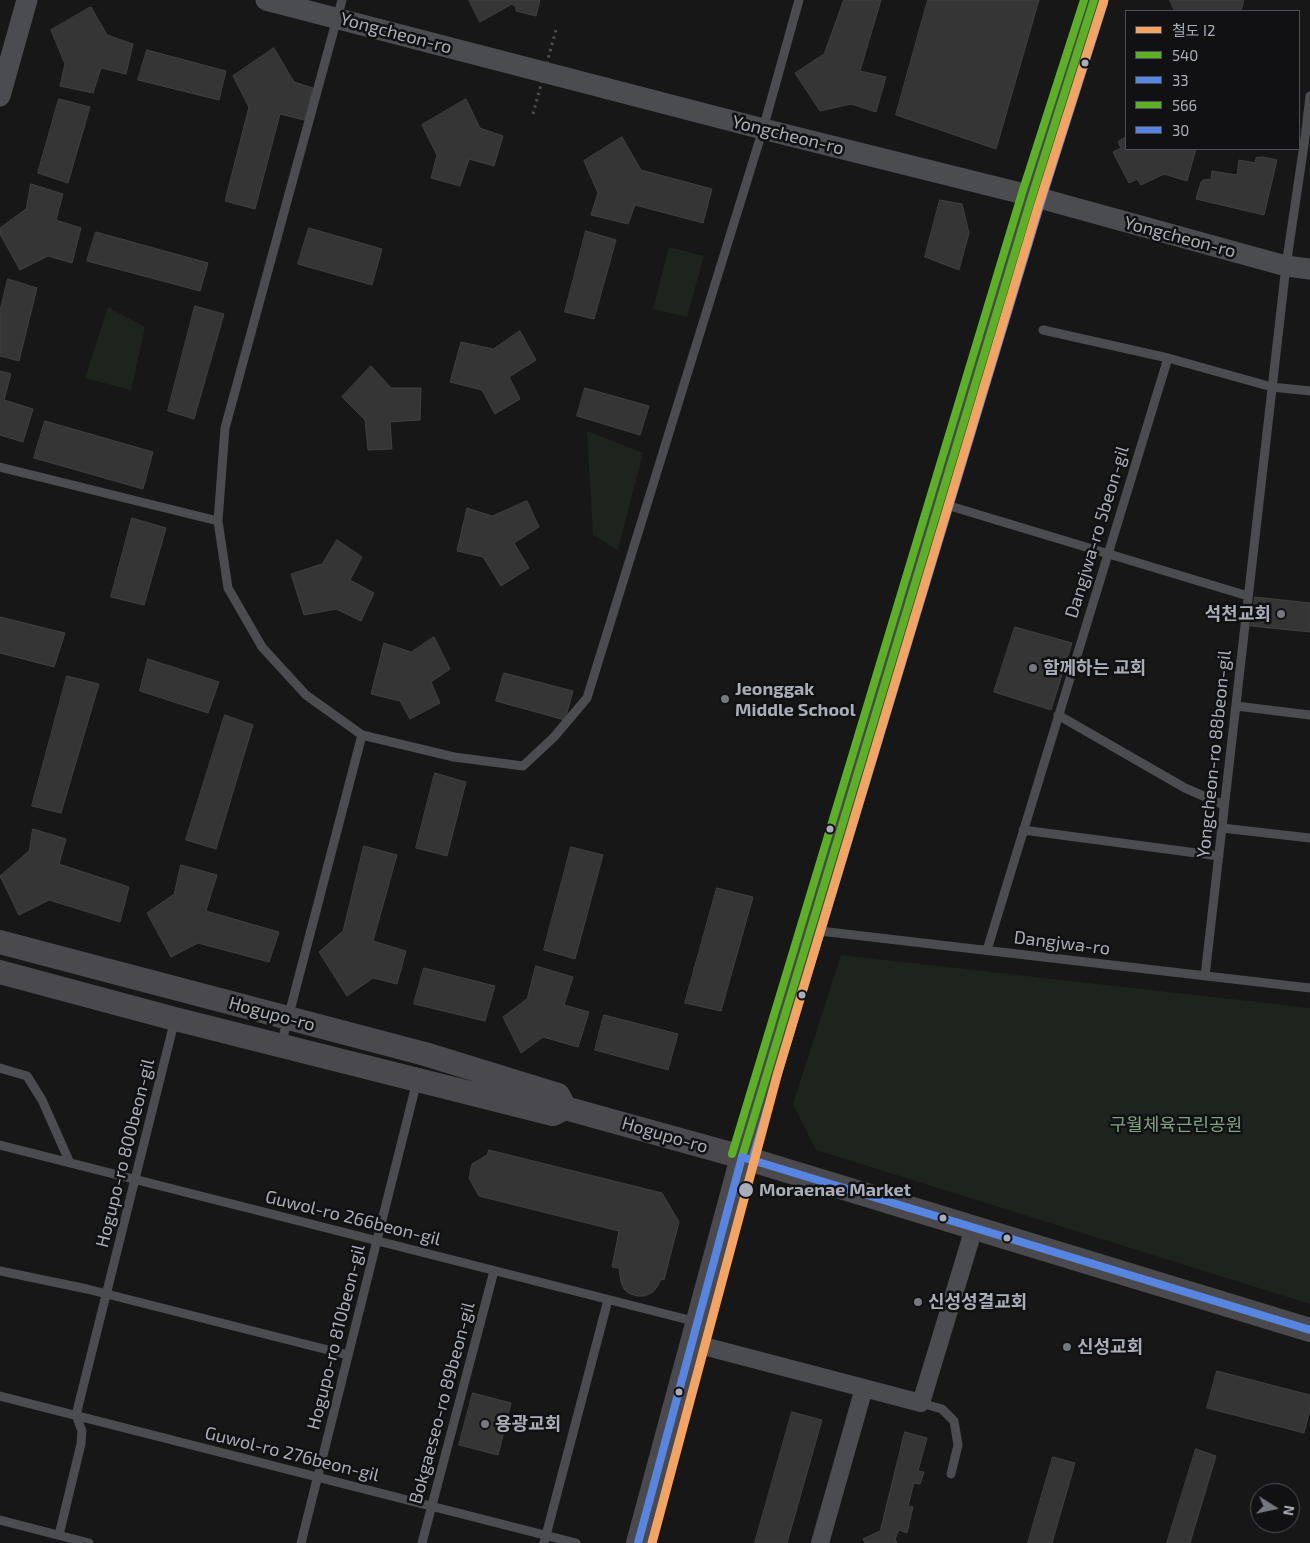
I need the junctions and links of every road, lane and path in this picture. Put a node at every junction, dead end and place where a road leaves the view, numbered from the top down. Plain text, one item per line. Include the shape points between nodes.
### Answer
1 (27, 0) edge
2 (266, 0) edge
3 (799, 0) edge
4 (1094, 0) edge
5 (339, 9) edge
6 (558, 26) dead end
7 (0, 96) edge
8 (1310, 96) edge
9 (533, 114) dead end
10 (763, 129) junction
11 (1308, 138) edge
12 (1032, 196) junction
13 (1286, 266) junction
14 (1310, 269) edge
15 (1043, 330) dead end
16 (1168, 358) junction
17 (1272, 387) junction
18 (1310, 391) edge
19 (0, 467) edge
20 (940, 503) junction
21 (218, 521) junction
22 (1108, 554) junction
23 (1248, 596) junction
24 (1236, 706) junction
25 (1058, 715) junction
26 (1310, 715) edge
27 (362, 735) junction
28 (1224, 805) junction
29 (1222, 828) junction
30 (1024, 830) junction
31 (1310, 838) edge
32 (1219, 856) junction
33 (810, 930) junction
34 (0, 942) edge
35 (987, 950) junction
36 (0, 972) edge
37 (1205, 976) junction
38 (1310, 988) edge
39 (289, 1018) junction
40 (175, 1020) junction
41 (281, 1045) junction
42 (0, 1068) edge
43 (417, 1080) junction
44 (565, 1108) junction
45 (0, 1145) edge
46 (742, 1157) junction
47 (70, 1163) junction
48 (134, 1179) junction
49 (974, 1228) junction
50 (377, 1241) junction
51 (0, 1271) edge
52 (494, 1271) junction
53 (106, 1294) junction
54 (608, 1300) junction
55 (1310, 1330) edge
56 (695, 1333) junction
57 (348, 1355) junction
58 (864, 1388) junction
59 (0, 1396) edge
60 (921, 1403) junction
61 (76, 1415) junction
62 (951, 1474) dead end
63 (318, 1477) junction
64 (431, 1506) junction
65 (0, 1520) edge
66 (59, 1535) junction
67 (545, 1539) edge
68 (89, 1543) edge
69 (301, 1543) edge
70 (422, 1543) edge
71 (576, 1543) edge
72 (638, 1543) edge
73 (820, 1543) edge

1 - 7 street
2 - 5 street, Yongcheon-ro
3 - 10 lane
4 - 12 main road
5 - 10 street, Yongcheon-ro
5 - 21 lane via 225,428
6 - 9 path, bridge
8 - 11 lane, Yongcheon-ro 88beon-gil
10 - 12 street, Yongcheon-ro
10 - 27 lane via 587,698 554,738 523,766 454,757
11 - 13 lane, Yongcheon-ro 88beon-gil
12 - 13 street, Yongcheon-ro
12 - 20 main road
13 - 14 street, Yongcheon-ro
13 - 17 lane, Yongcheon-ro 88beon-gil
15 - 16 lane
16 - 17 lane
16 - 22 lane, Dangjwa-ro 5beon-gil
17 - 18 lane
17 - 23 lane, Yongcheon-ro 88beon-gil
19 - 21 lane
20 - 22 lane
20 - 33 main road
21 - 27 lane via 228,588 262,647 306,695
22 - 23 lane
22 - 25 lane, Dangjwa-ro 5beon-gil
23 - 24 lane, Yongcheon-ro 88beon-gil
24 - 26 lane
24 - 28 lane, Yongcheon-ro 88beon-gil
25 - 28 lane via 1185,788
25 - 30 lane, Dangjwa-ro 5beon-gil
27 - 39 lane
28 - 29 lane, Yongcheon-ro 88beon-gil
29 - 31 lane
29 - 32 lane, Yongcheon-ro 88beon-gil
30 - 32 lane
30 - 35 lane, Dangjwa-ro 5beon-gil
32 - 37 lane, Yongcheon-ro 88beon-gil
33 - 35 lane, Dangjwa-ro
33 - 46 main road
34 - 39 main road, Hogupo-ro
35 - 37 lane, Dangjwa-ro
36 - 40 main road, Hogupo-ro
37 - 38 lane, Dangjwa-ro
39 - 41 lane
39 - 44 main road, Hogupo-ro via 425,1054 558,1095
40 - 41 main road, Hogupo-ro
40 - 48 lane, Hogupo-ro 800beon-gil
41 - 43 main road, Hogupo-ro
42 - 47 lane via 27,1076 42,1100
43 - 44 main road, Hogupo-ro via 553,1114
43 - 50 lane, Hogupo-ro 810beon-gil
44 - 46 main road, Hogupo-ro
45 - 47 lane, Guwol-ro 266beon-gil
46 - 49 main road, Hogupo-ro
46 - 56 main road
47 - 48 lane, Guwol-ro 266beon-gil
48 - 50 lane, Guwol-ro 266beon-gil
48 - 53 lane, Hogupo-ro 800beon-gil
49 - 55 main road, Hogupo-ro
49 - 60 street
50 - 52 lane, Guwol-ro 266beon-gil
50 - 57 lane, Hogupo-ro 810beon-gil
51 - 53 lane
52 - 54 lane, Guwol-ro 266beon-gil
52 - 64 lane, Bokgaeseo-ro 89beon-gil
53 - 57 lane
53 - 61 lane, Hogupo-ro 800beon-gil
54 - 56 lane, Guwol-ro 266beon-gil
54 - 67 lane
56 - 58 street
56 - 72 main road
57 - 63 lane, Hogupo-ro 810beon-gil
58 - 60 street
58 - 73 street
59 - 61 lane, Guwol-ro 276beon-gil
60 - 62 lane via 942,1409 954,1421 958,1445
61 - 63 lane, Guwol-ro 276beon-gil
61 - 66 lane, Hogupo-ro 800beon-gil via 82,1431 81,1444
63 - 64 lane, Guwol-ro 276beon-gil
63 - 69 lane, Hogupo-ro 810beon-gil
64 - 67 lane, Guwol-ro 276beon-gil
64 - 70 lane, Bokgaeseo-ro 89beon-gil
65 - 66 lane
66 - 68 lane
67 - 71 lane, Guwol-ro 276beon-gil

